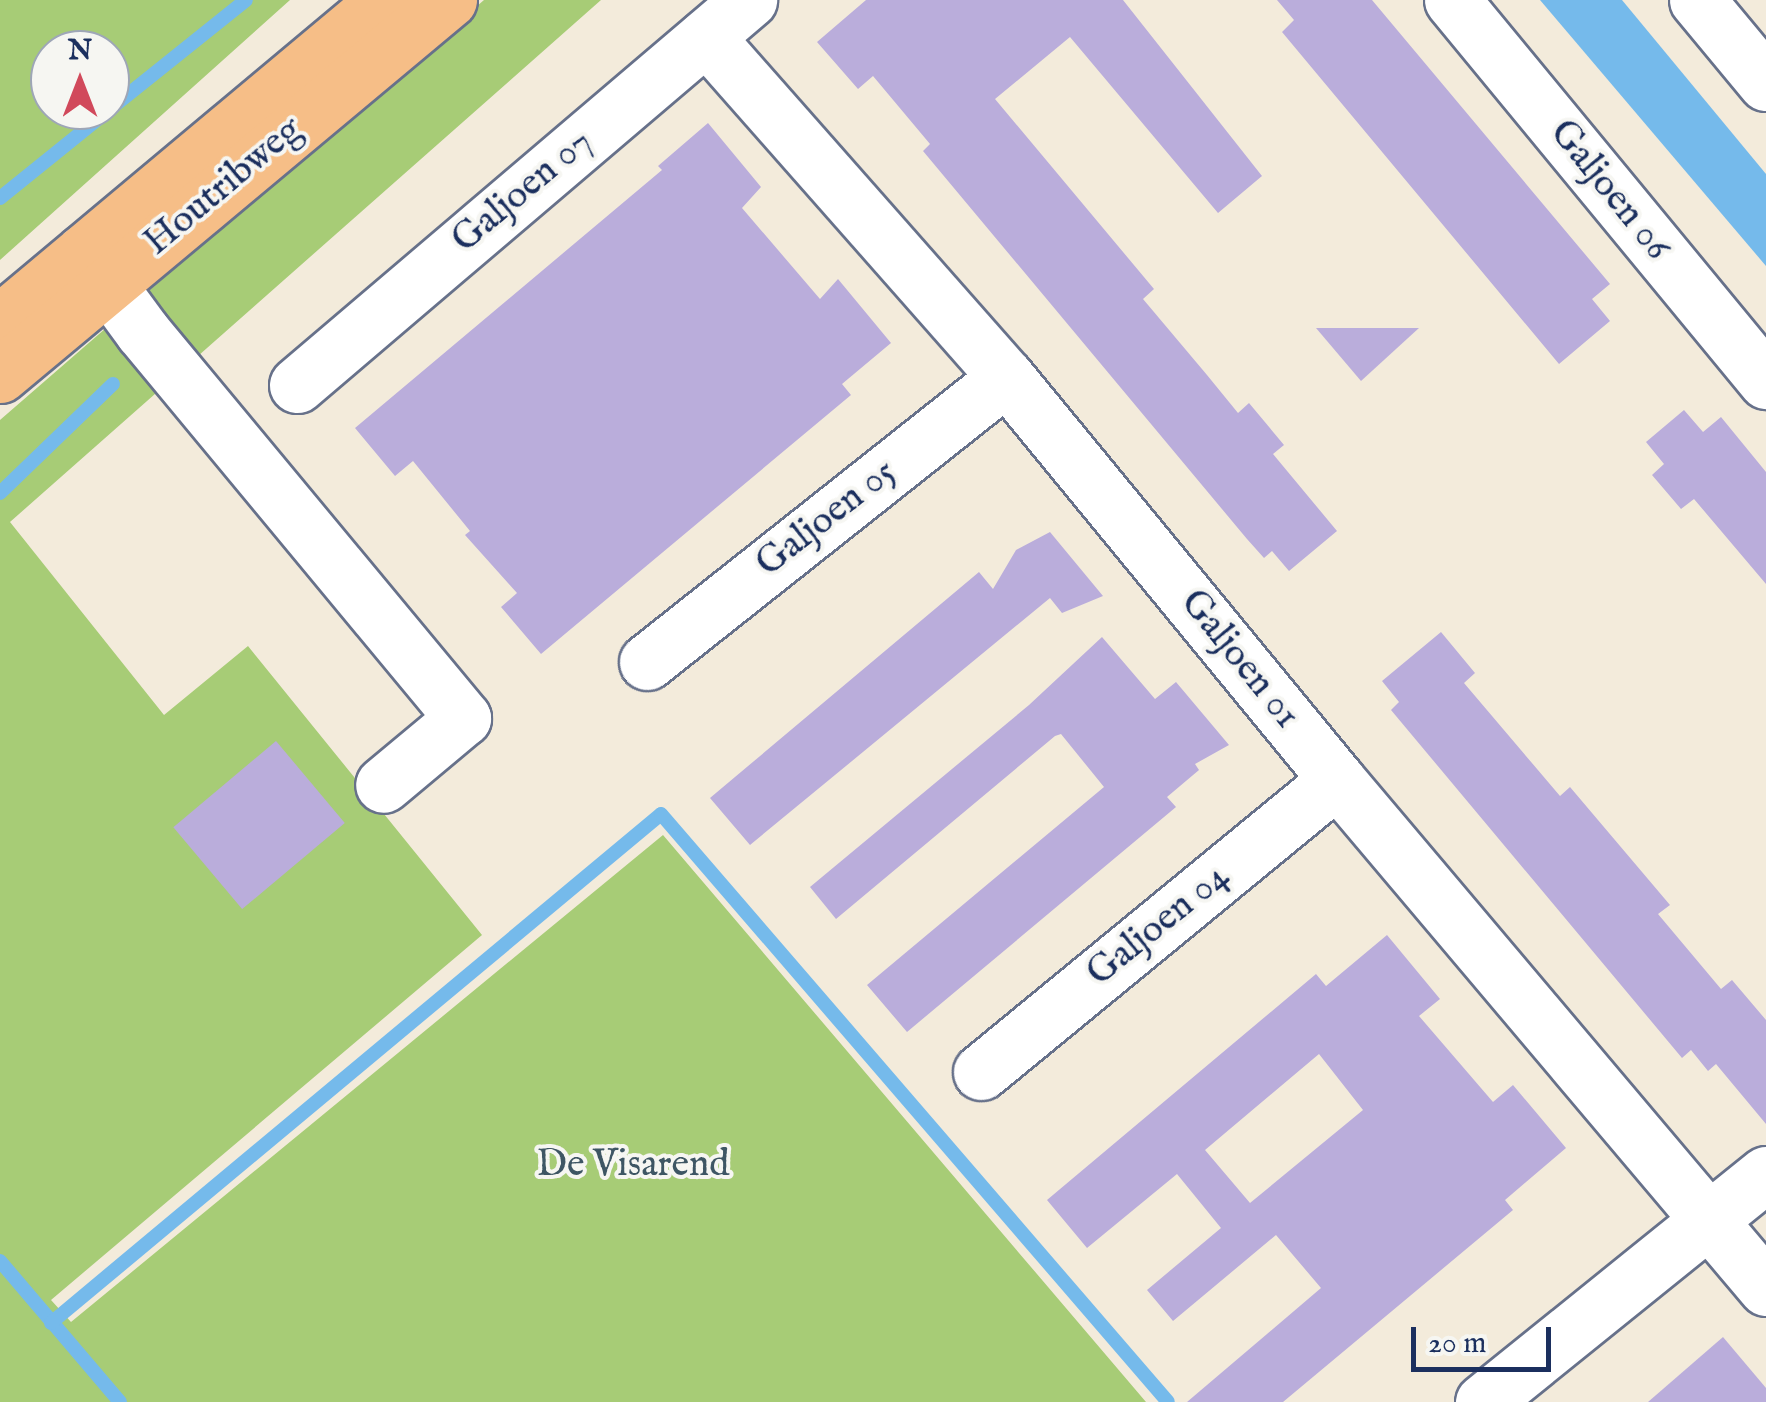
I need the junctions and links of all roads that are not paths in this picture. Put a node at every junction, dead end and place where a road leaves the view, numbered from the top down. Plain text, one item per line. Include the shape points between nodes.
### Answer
1 (385, 0) edge
2 (448, 0) edge
3 (750, 0) edge
4 (1452, 0) edge
5 (1697, 0) edge
6 (706, 37) junction
7 (1766, 83) edge
8 (96, 268) junction
9 (0, 322) edge
10 (0, 374) edge
11 (1006, 377) junction
12 (1766, 382) edge
13 (297, 384) dead end
14 (647, 662) dead end
15 (1337, 780) junction
16 (384, 785) dead end
17 (981, 1072) dead end
18 (1766, 1174) edge
19 (1708, 1222) junction
20 (1766, 1288) edge
21 (1484, 1402) edge

1 - 8 main road, Houtribweg
2 - 8 main road, Houtribweg
3 - 6 street, Galjoen 07
4 - 12 street, Galjoen 06
5 - 7 street
6 - 11 street, Galjoen 01
6 - 13 street, Galjoen 07
8 - 9 main road, Houtribweg
8 - 10 main road, Houtribweg
8 - 16 street via 463,718
11 - 14 street, Galjoen 05
11 - 15 street, Galjoen 01
15 - 17 street, Galjoen 04
15 - 19 street, Galjoen 01
18 - 19 street
19 - 20 street, Galjoen 01
19 - 21 street

